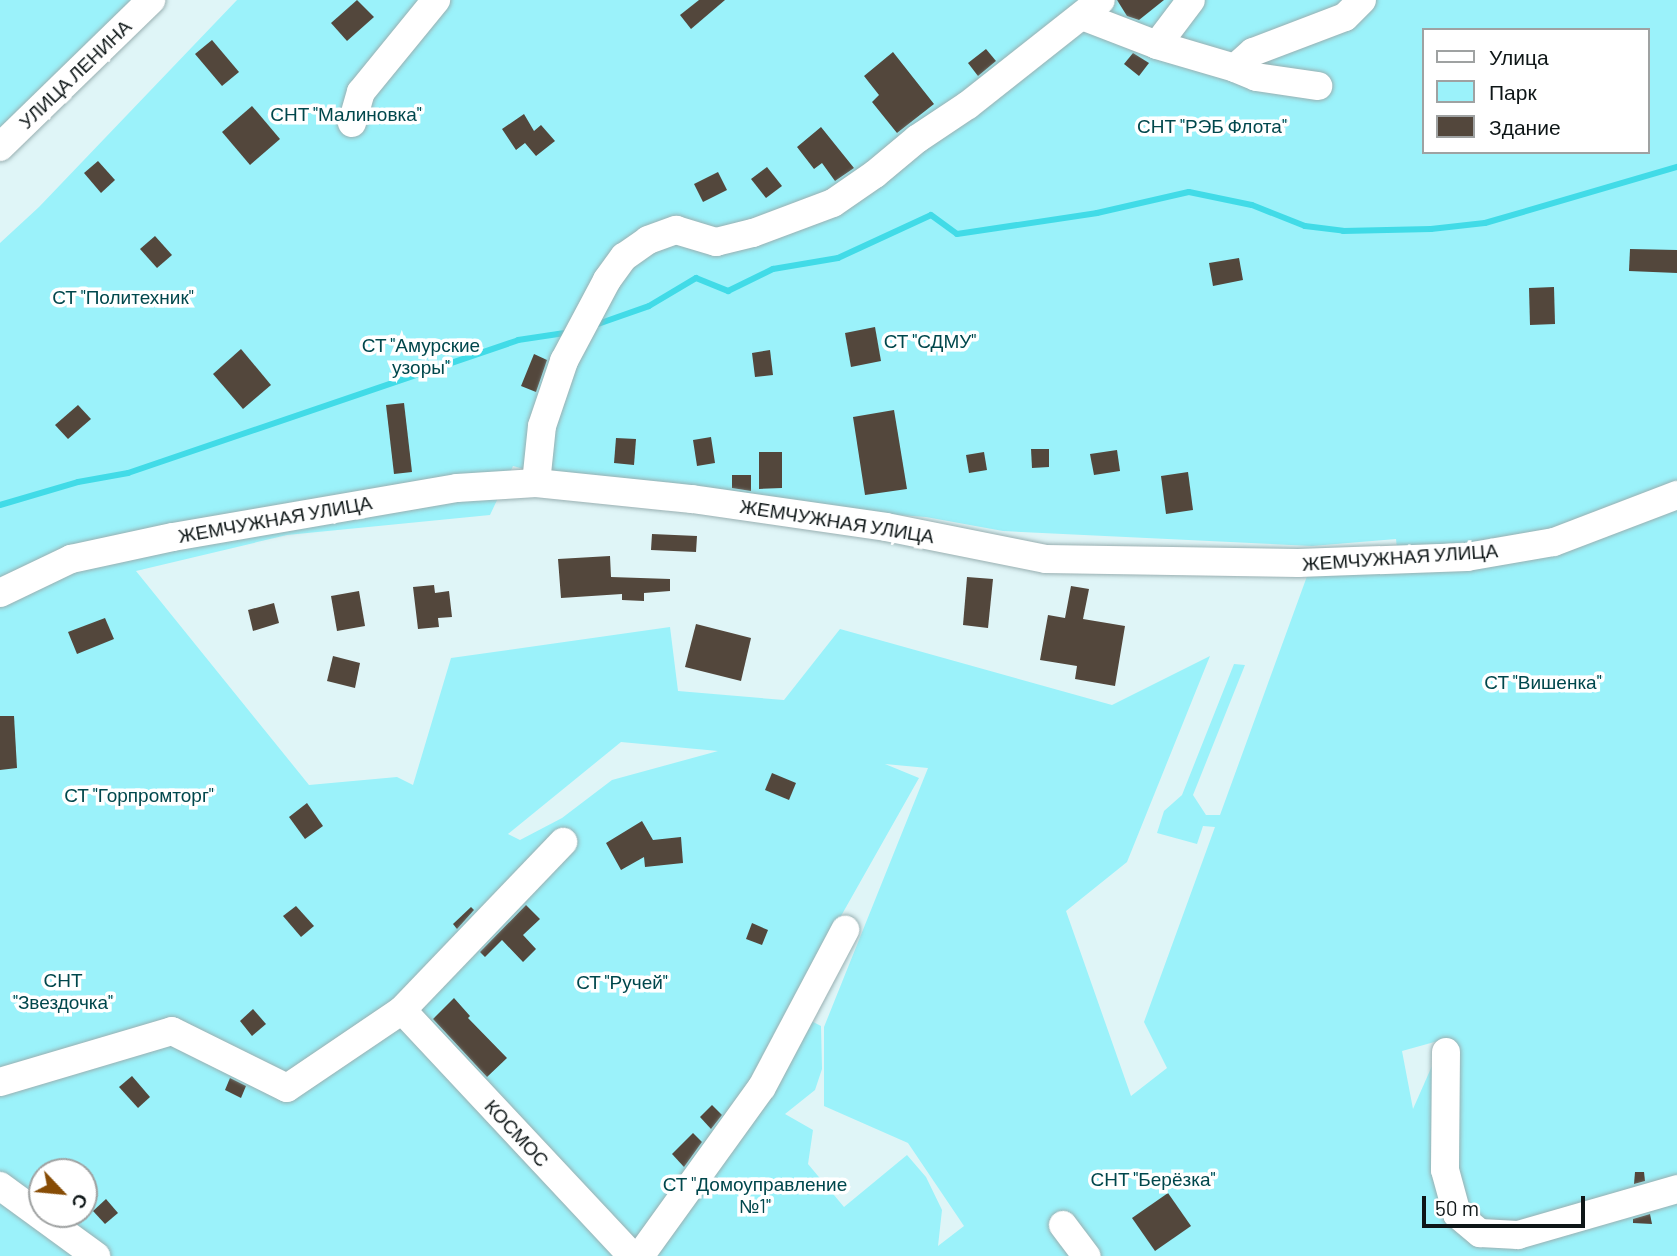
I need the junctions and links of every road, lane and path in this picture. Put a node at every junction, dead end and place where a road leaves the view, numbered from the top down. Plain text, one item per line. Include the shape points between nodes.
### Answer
1 (150, 0) edge
2 (436, 0) edge
3 (1191, 0) edge
4 (1362, 0) edge
5 (1092, 8) edge
6 (1157, 46) junction
7 (1235, 68) junction
8 (1318, 86) dead end
9 (352, 123) dead end
10 (0, 147) edge
11 (536, 483) junction
12 (1677, 495) edge
13 (0, 593) edge
14 (563, 842) dead end
15 (845, 930) dead end
16 (402, 1010) junction
17 (1446, 1052) dead end
18 (0, 1082) edge
19 (0, 1186) edge
20 (1677, 1189) edge
21 (1063, 1225) dead end
22 (96, 1256) edge
23 (632, 1256) edge
24 (640, 1256) edge
25 (1086, 1256) edge

1 - 10 street, УЛИЦА ЛЕНИНА
2 - 9 street via 361,92
3 - 6 street
4 - 7 street via 1345,17 1253,52
5 - 6 street
5 - 11 street via 833,203 716,242 676,230 648,240 624,257 564,361 542,426
6 - 7 street
7 - 8 street via 1256,77
11 - 12 street, ЖЕМЧУЖНАЯ УЛИЦА via 692,499 887,527 1046,559 1298,564 1467,557 1554,542
11 - 13 street, ЖЕМЧУЖНАЯ УЛИЦА via 457,488 173,537 71,559
14 - 16 street
15 - 24 street via 762,1087
16 - 18 street via 287,1088 172,1031
16 - 23 street, КОСМОС
17 - 20 street via 1445,1170 1457,1214 1480,1233 1518,1235
19 - 22 street
21 - 25 street

